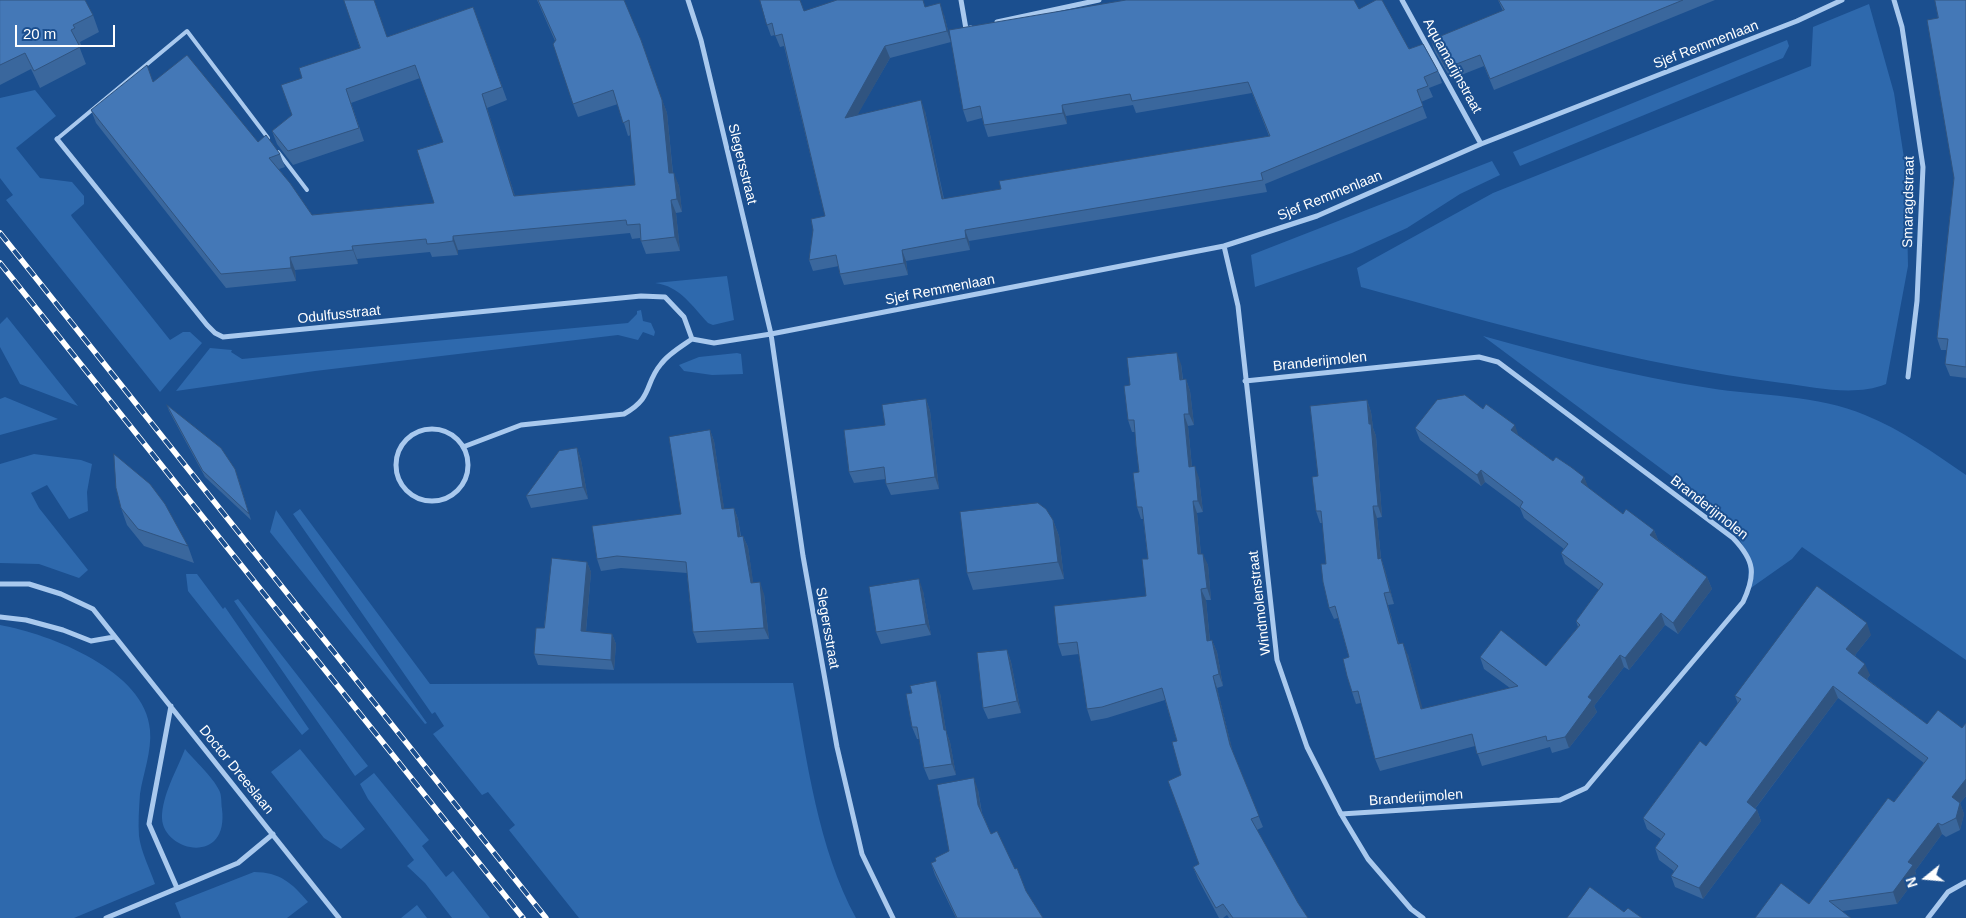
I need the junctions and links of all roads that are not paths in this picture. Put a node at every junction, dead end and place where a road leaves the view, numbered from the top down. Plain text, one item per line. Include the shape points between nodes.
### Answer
1 (688, 0) edge
2 (961, 0) edge
3 (1099, 0) edge
4 (1402, 0) edge
5 (1842, 0) edge
6 (1894, 0) edge
7 (995, 23) edge
8 (976, 27) edge
9 (57, 139) joint
10 (271, 142) edge
11 (1481, 144) junction
12 (277, 150) edge
13 (307, 190) dead end
14 (1224, 246) junction
15 (771, 334) junction
16 (692, 339) junction
17 (1908, 377) dead end
18 (1245, 381) junction
19 (463, 447) junction
20 (0, 584) edge
21 (0, 617) edge
22 (114, 637) junction
23 (171, 706) junction
24 (1340, 814) junction
25 (273, 834) junction
26 (1966, 882) edge
27 (177, 888) junction
28 (106, 918) edge
29 (339, 918) edge
30 (893, 918) edge
31 (1423, 918) edge
32 (1928, 918) edge

1 - 15 street, Slegersstraat
2 - 8 street via 966,29
3 - 7 street
4 - 11 street, Aquamarijnstraat
5 - 11 street, Sjef Remmenlaan via 1797,21
6 - 17 street, Smaragdstraat via 1902,27 1923,167 1917,301
9 - 10 lane via 187,31
9 - 16 street, Odulfusstraat via 207,325 223,337 641,296 665,297 684,317
11 - 14 street, Sjef Remmenlaan via 1317,216
12 - 13 lane
14 - 15 street, Sjef Remmenlaan
14 - 18 street, Windmolenstraat via 1238,306
15 - 16 street via 714,343
15 - 30 street, Slegersstraat via 803,556 837,747 862,854
16 - 19 street via 660,364 645,398 624,414 521,425
18 - 24 street, Windmolenstraat via 1277,660 1307,748
18 - 24 street, Branderijmolen via 1479,357 1498,362 1733,538 1747,553 1752,569 1752,584 1743,602 1586,788 1560,800
19 - 19 street via 456,438 435,429 412,435 398,452 395,463 398,480 408,494 423,501 440,501 456,494 465,480 468,463
20 - 22 street, Doctor Dreeslaan via 29,584 62,594 94,609
21 - 22 street via 26,620 91,641
22 - 23 street, Doctor Dreeslaan
23 - 25 street, Doctor Dreeslaan
23 - 27 street via 149,824
24 - 31 street, Windmolenstraat via 1368,859 1411,909
25 - 27 street via 238,863
25 - 29 street, Doctor Dreeslaan
26 - 32 street via 1948,892
27 - 28 street

